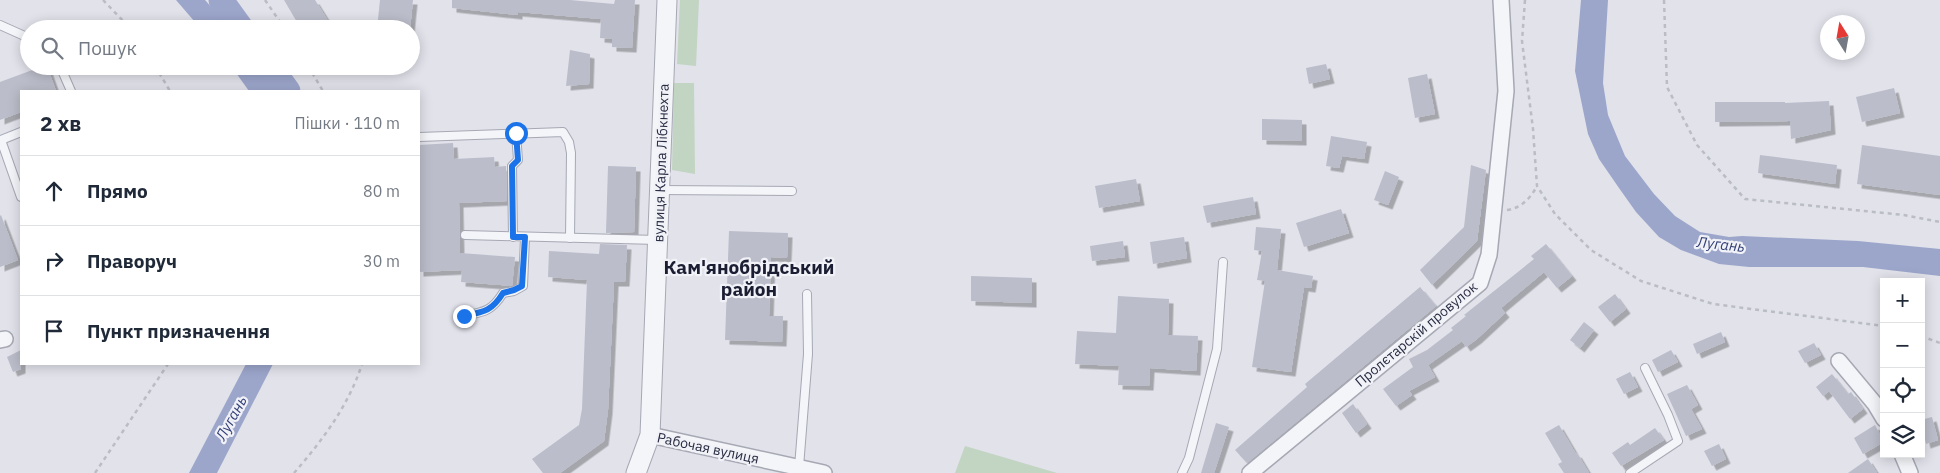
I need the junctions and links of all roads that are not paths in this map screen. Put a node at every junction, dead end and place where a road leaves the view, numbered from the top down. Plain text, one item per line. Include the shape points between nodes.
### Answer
1 (667, 0) edge
2 (1501, 0) edge
3 (0, 25) edge
4 (20, 34) edge
5 (64, 75) edge
6 (71, 90) edge
7 (20, 132) edge
8 (516, 133) junction
9 (420, 137) edge
10 (659, 190) junction
11 (792, 191) dead end
12 (20, 194) edge
13 (465, 235) dead end
14 (513, 237) junction
15 (525, 237) junction
16 (570, 238) junction
17 (658, 240) junction
18 (1223, 262) dead end
19 (808, 294) dead end
20 (464, 316) dead end
21 (1839, 361) dead end
22 (1645, 368) dead end
23 (1880, 413) edge
24 (650, 435) junction
25 (1904, 458) edge
26 (799, 467) junction
27 (636, 473) edge
28 (824, 473) edge
29 (1182, 473) edge
30 (1250, 473) edge
31 (1630, 473) edge
32 (1910, 473) edge

1 - 10 street, вулиця Карла Лібкнехта
2 - 30 street, Пролєтарскій провулок via 1506,92 1489,255 1480,283
3 - 4 lane
5 - 6 lane
7 - 12 lane via 1,140
8 - 9 lane
8 - 14 lane via 518,160 512,166
8 - 16 lane via 562,132 569,142
10 - 11 lane
10 - 17 street, вулиця Карла Лібкнехта
13 - 14 lane
14 - 15 lane
15 - 16 lane
15 - 20 lane via 522,286 503,293 497,304 487,311
16 - 17 lane
17 - 24 street, вулиця Карла Лібкнехта
18 - 29 lane via 1217,350 1189,458
19 - 26 lane via 808,354
21 - 23 street
22 - 31 lane via 1678,441
24 - 26 street, Рабочая вулиця
24 - 27 street, вулиця Карла Лібкнехта
25 - 32 street
26 - 28 street, Рабочая вулиця

